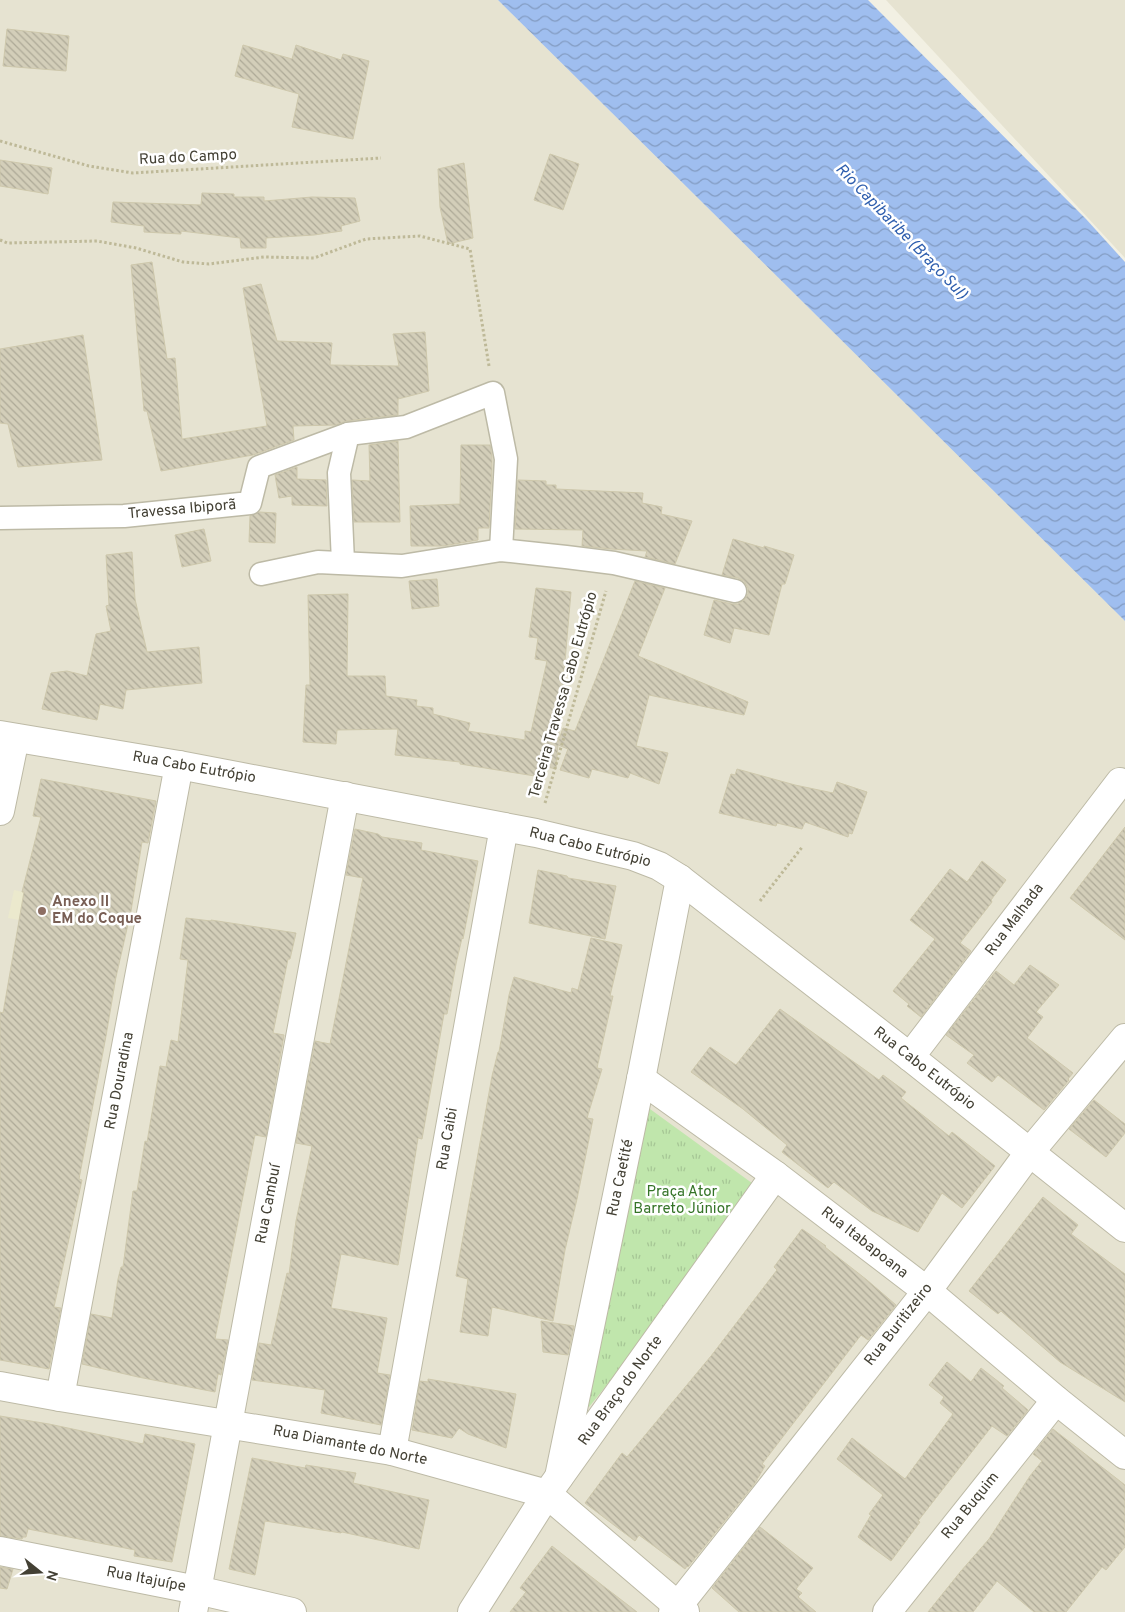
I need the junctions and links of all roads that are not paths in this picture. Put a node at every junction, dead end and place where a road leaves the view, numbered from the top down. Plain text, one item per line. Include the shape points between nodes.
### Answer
1 (348, 434) junction
2 (0, 518) edge
3 (501, 550) junction
4 (343, 562) junction
5 (260, 574) dead end
6 (735, 591) dead end
7 (8, 737) edge
8 (179, 764) junction
9 (1120, 782) dead end
10 (345, 796) junction
11 (0, 811) edge
12 (504, 827) junction
13 (680, 879) junction
14 (1125, 1038) edge
15 (910, 1057) junction
16 (641, 1079) junction
17 (1029, 1153) junction
18 (776, 1175) junction
19 (1125, 1228) edge
20 (927, 1291) junction
21 (0, 1386) edge
22 (60, 1397) junction
23 (1056, 1400) junction
24 (228, 1424) junction
25 (392, 1451) junction
26 (1125, 1455) edge
27 (553, 1485) junction
28 (0, 1551) edge
29 (195, 1601) edge
30 (679, 1610) edge
31 (292, 1612) edge
32 (472, 1612) edge
33 (887, 1612) edge

1 - 2 street, Travessa Ibiporã via 258,467 250,504 124,516
1 - 3 street, Travessa Ibiporã via 406,427 493,393 506,459
1 - 4 street via 339,473
3 - 4 street via 402,566
3 - 6 street via 614,564
4 - 5 street via 318,562
7 - 8 street, Rua Cabo Eutrópio
7 - 11 street
8 - 10 street, Rua Cabo Eutrópio
8 - 22 street, Rua Douradina
9 - 15 street, Rua Malhada
10 - 12 street, Rua Cabo Eutrópio
10 - 24 street, Rua Cambuí
12 - 13 street, Rua Cabo Eutrópio via 633,856
12 - 25 street, Rua Caibi
13 - 15 street, Rua Cabo Eutrópio
13 - 16 street, Rua Caetité
14 - 17 street, Rua Buritizeiro
15 - 17 street, Rua Cabo Eutrópio
16 - 18 street, Rua Itabapoana
16 - 27 street, Rua Caetité
17 - 19 street, Rua Cabo Eutrópio
17 - 20 street, Rua Buritizeiro
18 - 20 street, Rua Itabapoana
18 - 27 street, Rua Braço do Norte
20 - 23 street, Rua Itabapoana
20 - 30 street, Rua Buritizeiro
21 - 22 street, Rua Diamante do Norte
22 - 24 street, Rua Diamante do Norte
23 - 26 street, Rua Itabapoana
23 - 33 street, Rua Buquim
24 - 25 street, Rua Diamante do Norte
24 - 29 street, Rua Cambuí
25 - 27 street, Rua Diamante do Norte
27 - 30 street, Rua Diamante do Norte
27 - 32 street, Rua Braço do Norte
28 - 29 street, Rua Itajuípe
29 - 31 street, Rua Itajuípe

